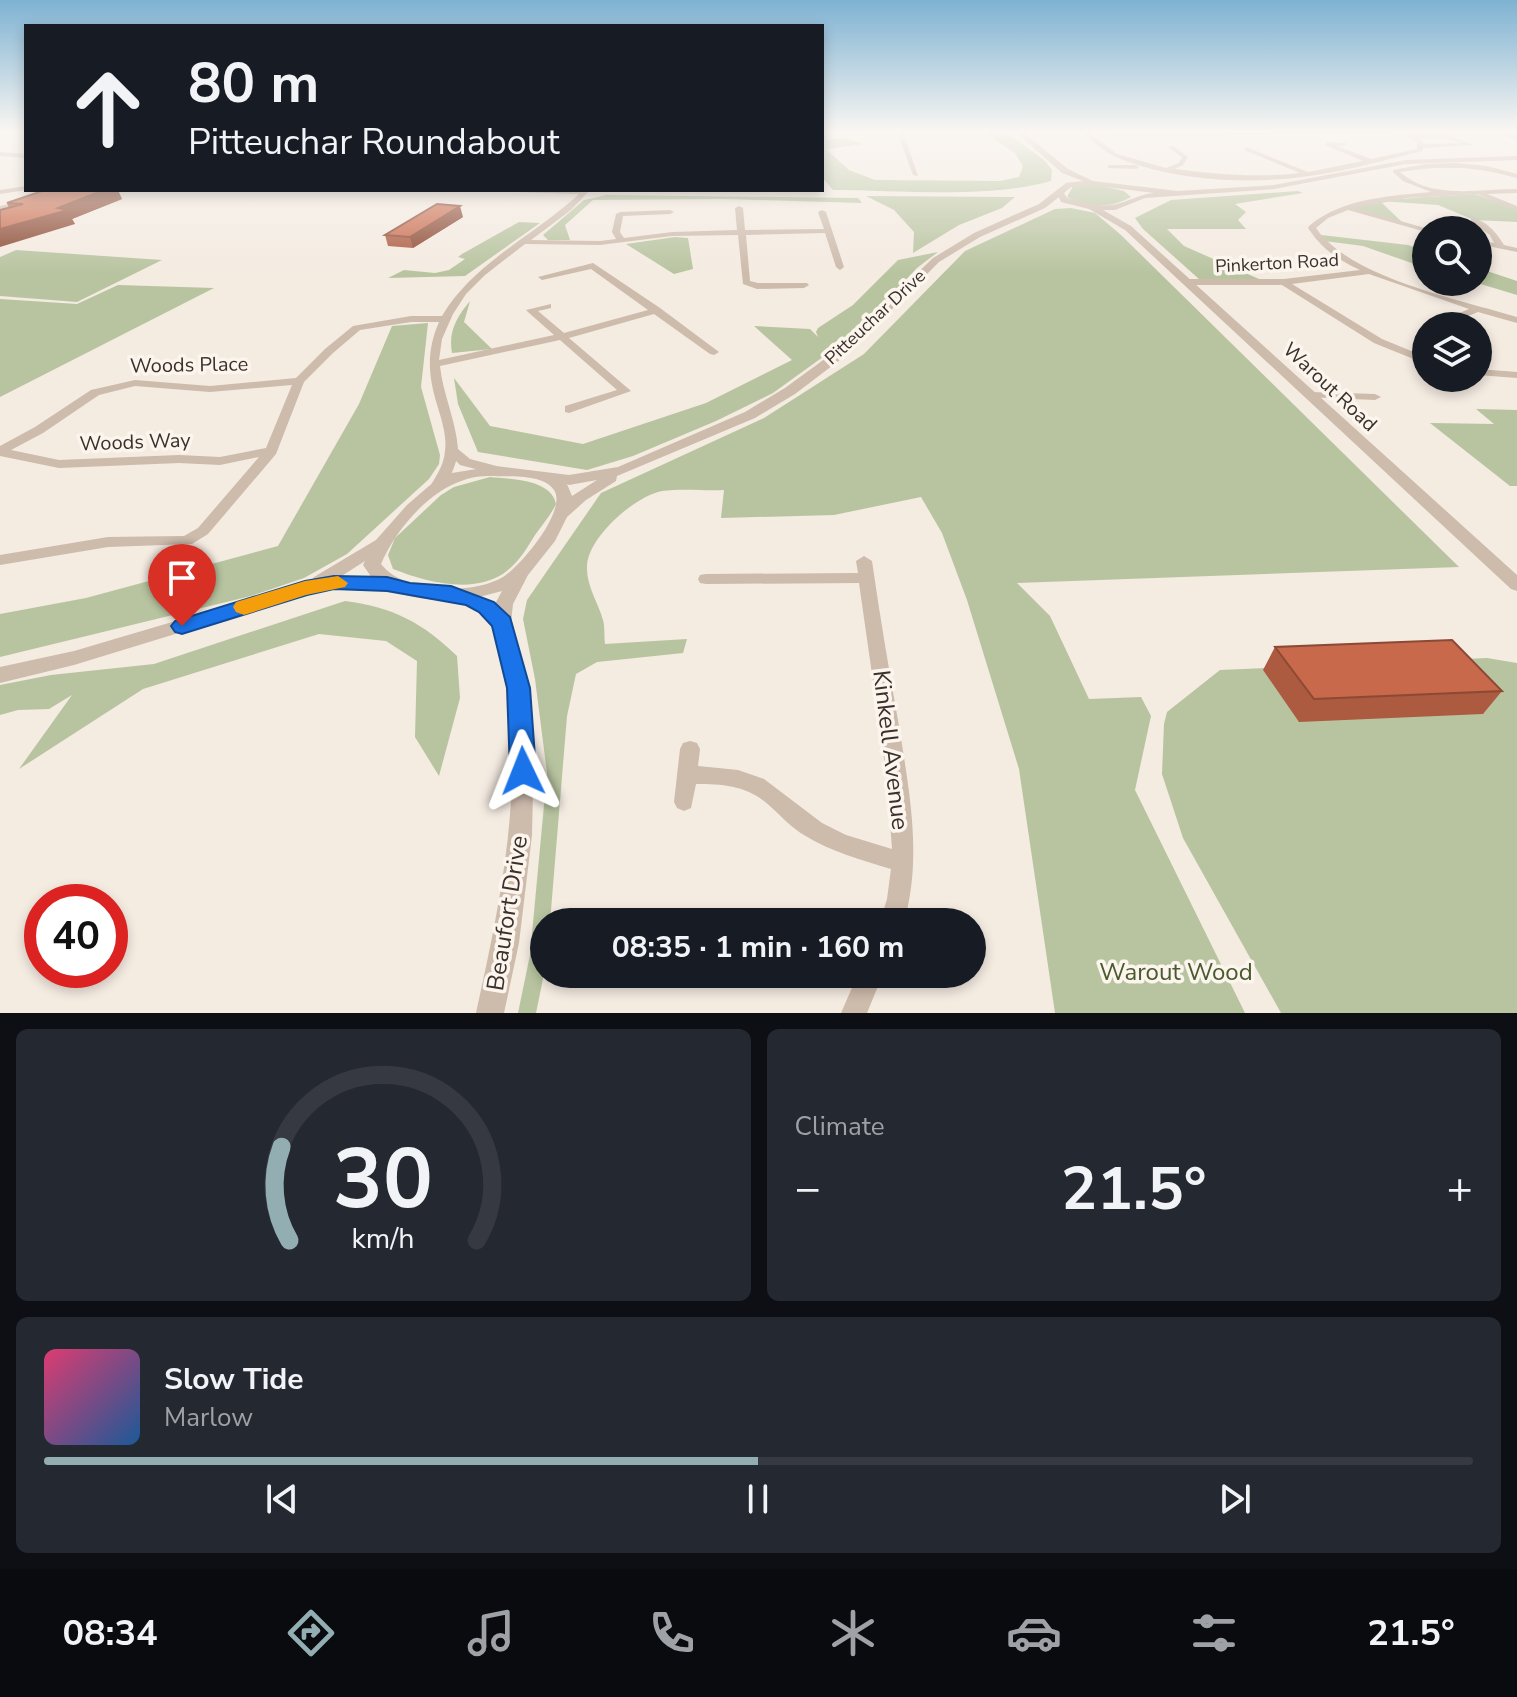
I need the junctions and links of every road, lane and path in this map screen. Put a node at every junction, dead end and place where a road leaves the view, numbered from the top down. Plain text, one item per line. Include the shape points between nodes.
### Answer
1 (1067, 179) edge
2 (1086, 179) edge
3 (1315, 179) edge
4 (1404, 179) edge
5 (1098, 184) junction
6 (1068, 186) junction
7 (24, 188) edge
8 (1127, 189) junction
9 (1517, 191) edge
10 (0, 192) edge
11 (585, 192) edge
12 (1476, 192) junction
13 (1176, 193) junction
14 (1441, 193) junction
15 (1061, 194) junction
16 (1136, 198) junction
17 (38, 200) edge
18 (1080, 205) junction
19 (1042, 206) junction
20 (1092, 207) junction
21 (0, 208) edge
22 (739, 208) dead end
23 (1350, 208) junction
24 (1517, 209) edge
25 (670, 212) dead end
26 (822, 212) dead end
27 (1120, 212) junction
28 (1412, 225) edge
29 (827, 231) junction
30 (742, 232) junction
31 (1492, 233) edge
32 (622, 241) junction
33 (523, 242) junction
34 (1492, 245) edge
35 (1501, 247) junction
36 (1516, 251) edge
37 (840, 267) dead end
38 (1368, 272) junction
39 (542, 277) dead end
40 (1186, 282) junction
41 (1284, 282) junction
42 (804, 285) dead end
43 (548, 306) dead end
44 (1479, 308) junction
45 (657, 310) junction
46 (1469, 312) edge
47 (446, 319) junction
48 (1517, 320) edge
49 (561, 337) junction
50 (714, 352) dead end
51 (1412, 355) edge
52 (434, 364) junction
53 (1492, 373) edge
54 (1517, 375) edge
55 (299, 381) junction
56 (1310, 395) junction
57 (1375, 397) dead end
58 (569, 409) dead end
59 (271, 451) junction
60 (0, 452) edge
61 (454, 452) junction
62 (499, 471) junction
63 (622, 471) junction
64 (544, 478) junction
65 (433, 492) junction
66 (564, 513) junction
67 (384, 542) junction
68 (0, 560) edge
69 (525, 568) junction
70 (706, 579) dead end
71 (387, 584) junction
72 (1517, 585) edge
73 (305, 588) junction
74 (451, 593) junction
75 (502, 623) junction
76 (0, 675) edge
77 (690, 749) dead end
78 (687, 775) junction
79 (684, 802) dead end
80 (902, 862) junction
81 (897, 908) edge
82 (865, 988) edge
83 (490, 1013) edge
84 (854, 1013) edge

1 - 6 street
2 - 5 street
3 - 13 street
4 - 14 street
5 - 6 street
5 - 8 street
6 - 15 street, Pitteuchar Drive
7 - 10 street
8 - 13 street
8 - 16 street
9 - 12 street
11 - 33 street
12 - 14 street
12 - 24 street
13 - 16 street
14 - 23 street
15 - 18 street
15 - 19 street, Pitteuchar Drive
16 - 27 street
17 - 21 street
18 - 19 street, Pitteuchar Drive
18 - 20 street
19 - 63 street, Pitteuchar Drive via 936,260 841,353 770,404
20 - 27 street, Warout Road
20 - 27 street
22 - 30 street
23 - 28 street
23 - 38 street via 1322,217 1312,226 1313,233 1331,253
25 - 32 street via 620,214 616,232
26 - 29 street
27 - 40 street, Warout Road
29 - 30 street
29 - 37 street
30 - 32 street
30 - 42 street via 748,284
31 - 35 street
32 - 33 street
33 - 47 street via 473,281
34 - 35 street
35 - 36 street
38 - 41 street, Pinkerton Road
38 - 44 street
39 - 45 street via 593,266
40 - 41 street, Pinkerton Road
40 - 56 street, Warout Road
41 - 51 street via 1378,341
43 - 49 street via 531,310
44 - 46 street
44 - 48 street
45 - 49 street
45 - 50 street
47 - 52 street
47 - 55 street via 357,328
49 - 52 street
49 - 58 street via 625,391
52 - 61 street
53 - 54 street
55 - 59 street
55 - 60 street, Woods Place via 210,389 135,383 95,392
56 - 57 street
56 - 72 street, Warout Road
59 - 60 street, Woods Way via 220,461 59,464
59 - 68 street via 203,531 187,541 108,542
61 - 62 street via 465,462
61 - 65 street via 446,476
62 - 64 street, Pitteuchar Drive
62 - 65 street, Pitteuchar Drive via 463,475
63 - 64 street, Pitteuchar Drive via 569,480
63 - 66 street, Pitteuchar Drive
64 - 66 street via 564,491
65 - 67 street, Pitteuchar Drive
66 - 69 street, Pitteuchar Drive
67 - 71 street via 372,565
67 - 73 street
69 - 74 street via 511,581 491,588
69 - 75 street via 508,593
70 - 80 street, Kinkell Avenue via 865,569 902,813
71 - 73 street
71 - 74 street
73 - 76 street
74 - 75 street via 486,607
75 - 83 street, Beaufort Drive via 518,688 523,793 505,943
77 - 78 street
78 - 79 street
78 - 80 street via 749,781 811,829
80 - 81 street, Kinkell Avenue
82 - 84 street

